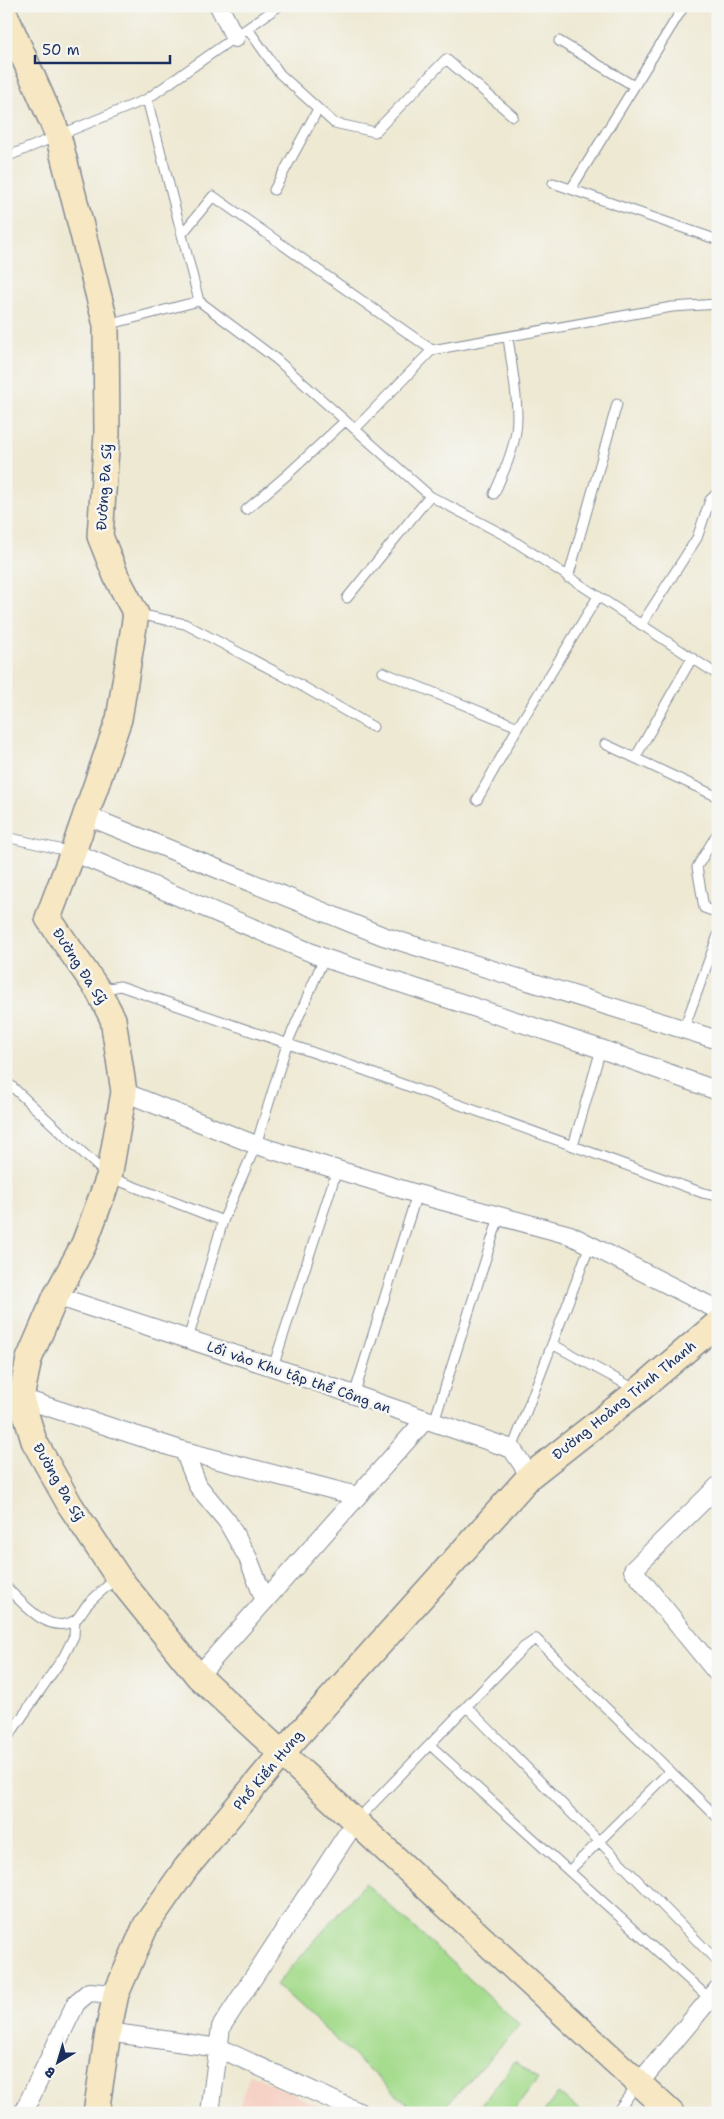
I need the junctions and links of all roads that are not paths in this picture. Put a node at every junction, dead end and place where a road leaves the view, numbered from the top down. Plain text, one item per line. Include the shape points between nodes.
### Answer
1 (219, 6) edge
2 (279, 6) edge
3 (684, 6) edge
4 (6, 17) edge
5 (242, 33) junction
6 (559, 42) dead end
7 (634, 86) junction
8 (147, 100) junction
9 (318, 109) junction
10 (513, 116) dead end
11 (58, 135) junction
12 (6, 157) edge
13 (553, 183) dead end
14 (571, 189) junction
15 (274, 190) dead end
16 (182, 234) junction
17 (718, 240) edge
18 (718, 292) edge
19 (200, 301) junction
20 (717, 304) edge
21 (106, 325) junction
22 (508, 337) junction
23 (432, 350) junction
24 (617, 404) dead end
25 (345, 420) junction
26 (355, 429) junction
27 (718, 492) edge
28 (494, 494) dead end
29 (430, 496) junction
30 (246, 510) dead end
31 (568, 578) junction
32 (347, 598) dead end
33 (597, 598) junction
34 (136, 614) junction
35 (640, 625) junction
36 (692, 658) junction
37 (383, 672) dead end
38 (718, 675) edge
39 (373, 727) dead end
40 (518, 727) junction
41 (605, 744) dead end
42 (635, 758) junction
43 (718, 797) edge
44 (477, 800) dead end
45 (85, 815) junction
46 (718, 832) edge
47 (6, 837) edge
48 (73, 852) junction
49 (718, 913) edge
50 (718, 935) edge
51 (324, 958) junction
52 (98, 990) junction
53 (684, 1031) junction
54 (718, 1040) edge
55 (287, 1044) junction
56 (601, 1049) junction
57 (6, 1081) edge
58 (718, 1091) edge
59 (124, 1092) junction
60 (256, 1145) junction
61 (573, 1146) junction
62 (337, 1170) junction
63 (109, 1177) junction
64 (417, 1194) junction
65 (718, 1196) edge
66 (499, 1217) junction
67 (223, 1221) junction
68 (590, 1245) junction
69 (56, 1296) junction
70 (718, 1310) edge
71 (718, 1323) edge
72 (188, 1339) junction
73 (552, 1344) junction
74 (274, 1367) junction
75 (638, 1391) junction
76 (13, 1392) edge
77 (354, 1395) junction
78 (430, 1421) junction
79 (512, 1449) junction
80 (184, 1451) junction
81 (530, 1476) junction
82 (718, 1486) edge
83 (357, 1496) junction
84 (118, 1577) junction
85 (6, 1587) edge
86 (265, 1600) junction
87 (75, 1620) junction
88 (716, 1668) edge
89 (198, 1676) junction
90 (467, 1707) junction
91 (6, 1740) edge
92 (430, 1745) junction
93 (282, 1753) junction
94 (670, 1771) junction
95 (718, 1818) edge
96 (355, 1822) junction
97 (598, 1841) junction
98 (569, 1871) junction
99 (718, 1962) edge
100 (714, 1993) edge
101 (116, 1994) junction
102 (108, 2032) junction
103 (219, 2048) junction
104 (639, 2083) junction
105 (23, 2113) edge
106 (96, 2113) edge
107 (210, 2113) edge
108 (361, 2113) edge
109 (616, 2113) edge
110 (671, 2113) edge

1 - 5 street
2 - 5 lane
3 - 7 lane
4 - 11 street, Đường Đa Sỹ via 17,52
5 - 8 lane
5 - 9 lane
6 - 7 lane
7 - 14 lane
8 - 11 lane
8 - 16 lane
9 - 10 lane via 334,123 375,132 446,59
9 - 15 lane
11 - 12 lane
11 - 21 street, Đường Đa Sỹ
13 - 14 lane
14 - 17 lane
16 - 19 lane
16 - 23 lane via 213,196
18 - 20 lane
19 - 21 lane
19 - 25 lane via 276,359
20 - 22 lane via 672,307
21 - 34 street, Đường Đa Sỹ via 107,434 100,536
22 - 23 lane
22 - 28 lane via 516,430 504,474
23 - 26 lane
24 - 31 lane
25 - 26 lane
25 - 30 lane
26 - 29 lane
27 - 35 lane via 710,500 697,538
29 - 31 lane via 508,537
29 - 32 lane
31 - 33 lane
33 - 35 lane
33 - 40 lane
34 - 39 lane via 185,624
34 - 45 street, Đường Đa Sỹ via 119,719
35 - 36 lane
36 - 38 lane
36 - 42 lane
37 - 40 lane
40 - 44 lane
41 - 42 lane
42 - 43 lane
45 - 48 street, Đường Đa Sỹ
45 - 53 street via 383,936
46 - 49 lane via 697,867 704,908
47 - 48 lane
48 - 51 street
48 - 52 street, Đường Đa Sỹ via 48,918
50 - 53 lane
51 - 55 lane
51 - 56 street
52 - 55 lane via 120,986
52 - 59 street, Đường Đa Sỹ via 113,1019
53 - 54 street
55 - 60 lane
55 - 61 lane
56 - 58 street
56 - 61 lane
57 - 63 lane
59 - 60 street
59 - 63 street, Đường Đa Sỹ
60 - 62 street
60 - 67 lane
61 - 65 lane
62 - 64 street
62 - 74 lane
63 - 67 lane
63 - 69 street, Đường Đa Sỹ via 84,1244
64 - 66 street
64 - 77 lane
66 - 68 street via 570,1235
66 - 78 lane
67 - 72 lane
68 - 70 street
68 - 73 lane
69 - 72 street, Lối vào Khu tập thể Công an
69 - 76 street, Đường Đa Sỹ
71 - 75 street, Đường Hoàng Trình Thanh
72 - 74 street, Lối vào Khu tập thể Công an
73 - 75 lane
73 - 79 lane
74 - 77 street, Lối vào Khu tập thể Công an
75 - 81 street, Đường Hoàng Trình Thanh
76 - 80 street
76 - 84 street, Đường Đa Sỹ via 34,1442 70,1505
77 - 78 street, Lối vào Khu tập thể Công an
78 - 79 street, Lối vào Khu tập thể Công an
78 - 83 street
79 - 81 street
80 - 83 street
80 - 86 street via 198,1486 227,1521 248,1558
81 - 93 street, Phố Kiến Hưng
82 - 88 street via 633,1570
83 - 86 street
84 - 87 lane via 87,1604
84 - 89 street, Đường Đa Sỹ
85 - 87 lane via 21,1604 47,1623 63,1624
86 - 89 street
87 - 91 lane via 74,1636 64,1656
89 - 93 street, Đường Đa Sỹ
90 - 92 lane
90 - 94 lane via 524,1647 536,1639
90 - 97 lane
92 - 96 lane
92 - 98 lane
93 - 96 street, Đường Đa Sỹ
93 - 101 street, Phố Kiến Hưng via 186,1868 146,1925
94 - 95 lane
94 - 97 lane
96 - 103 street via 222,2027
96 - 104 street, Đường Đa Sỹ
97 - 98 lane
97 - 99 lane
98 - 100 lane
100 - 104 street
101 - 102 street, Phố Kiến Hưng
101 - 105 street via 89,1992 76,2004
102 - 103 street
102 - 106 street, Phố Kiến Hưng
103 - 107 street
103 - 108 street
104 - 109 lane
104 - 110 street, Đường Đa Sỹ

